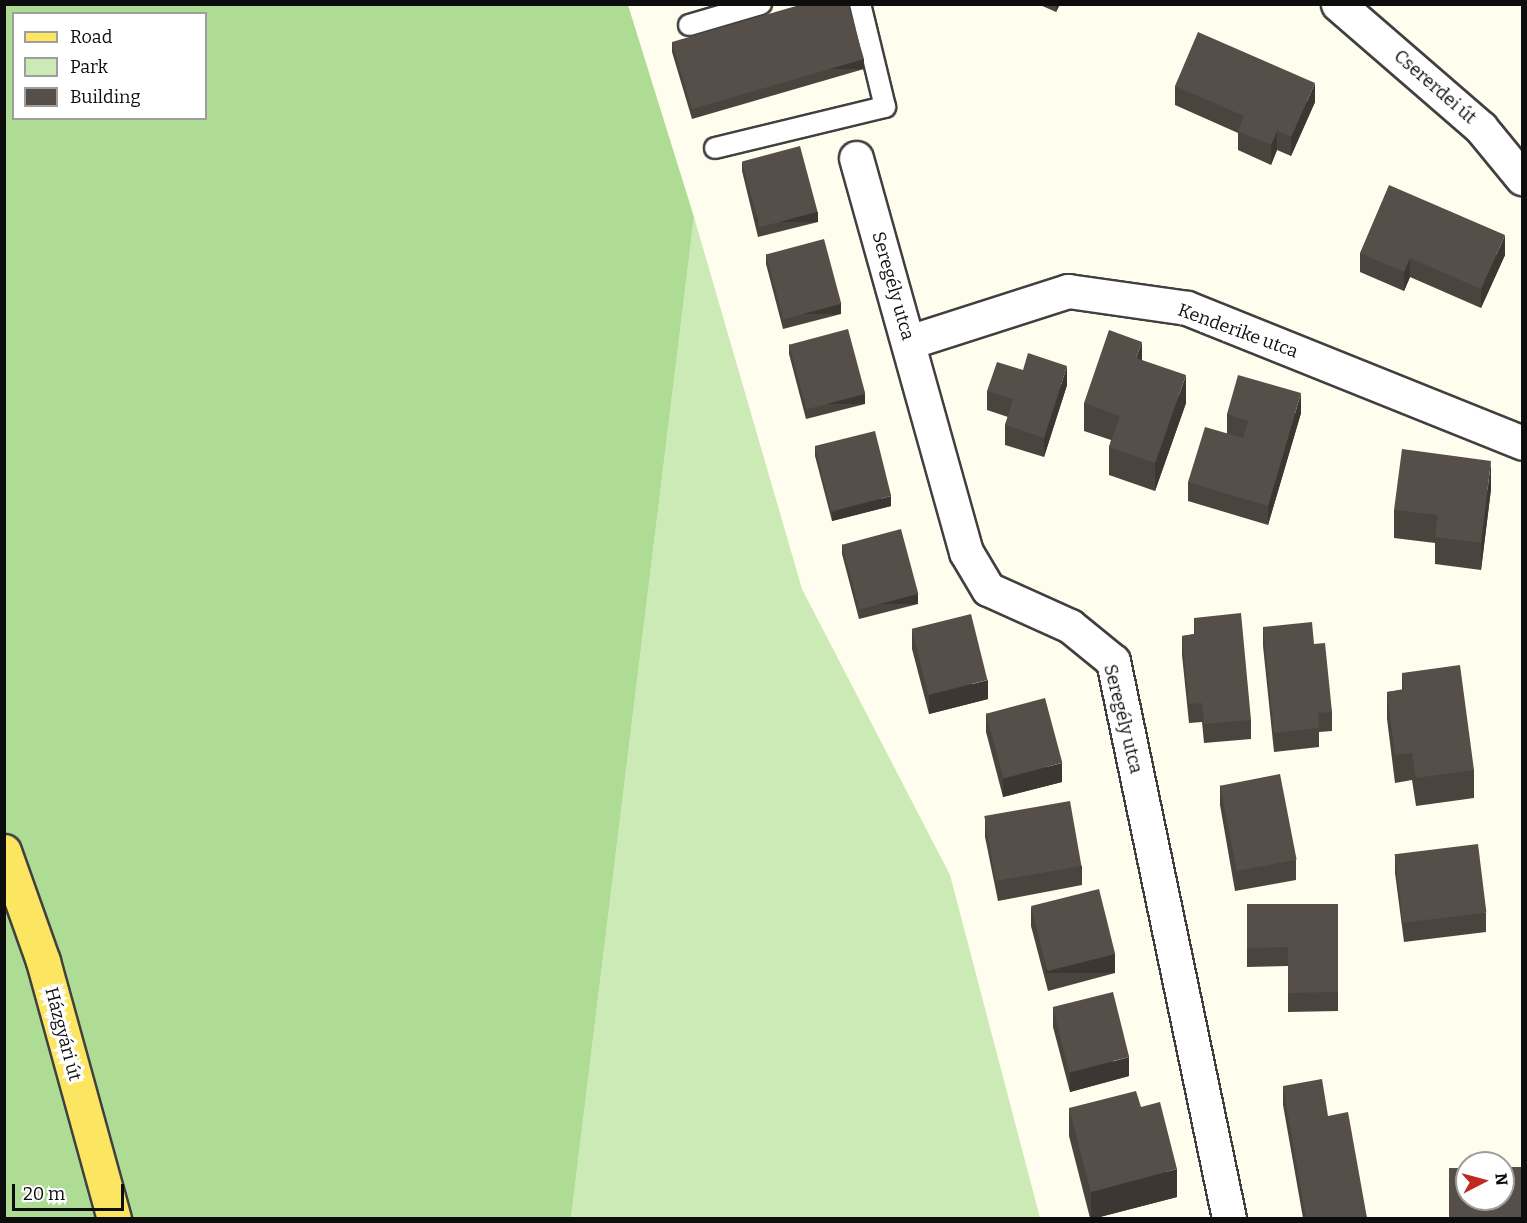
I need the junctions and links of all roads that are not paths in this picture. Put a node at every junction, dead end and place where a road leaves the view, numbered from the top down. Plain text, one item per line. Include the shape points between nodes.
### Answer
1 (761, 4) edge
2 (860, 4) edge
3 (1338, 4) edge
4 (689, 24) dead end
5 (715, 148) dead end
6 (856, 158) dead end
7 (1522, 178) edge
8 (909, 342) junction
9 (1522, 443) edge
10 (4, 851) edge
11 (114, 1218) edge
12 (1229, 1218) edge

1 - 4 lane
2 - 5 lane via 885,107
3 - 7 street, Csererdei út via 1481,128
6 - 8 street, Seregély utca
8 - 9 street, Kenderike utca via 1068,291 1187,308
8 - 12 street, Seregély utca via 966,552 988,589 1070,626 1113,661
10 - 11 main road, Házgyári út via 43,961

